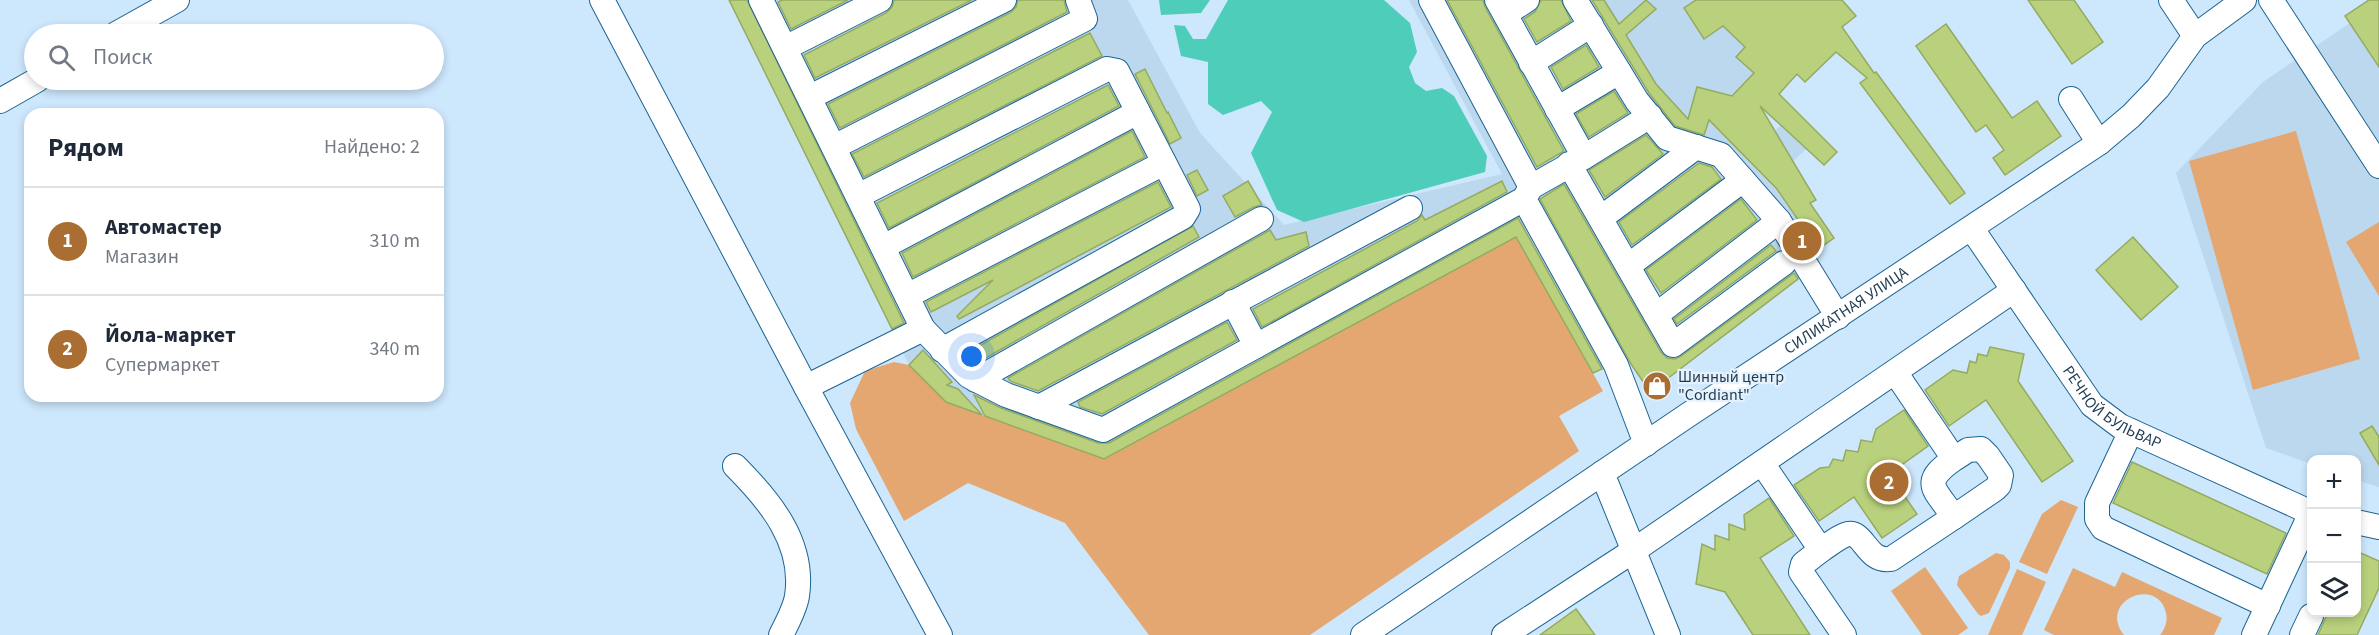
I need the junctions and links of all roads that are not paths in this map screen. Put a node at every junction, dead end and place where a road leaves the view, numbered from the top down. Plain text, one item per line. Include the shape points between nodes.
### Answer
1 (177, 0) edge
2 (602, 0) edge
3 (761, 0) edge
4 (880, 0) edge
5 (1004, 0) edge
6 (1078, 0) edge
7 (1431, 0) edge
8 (1527, 0) edge
9 (1575, 0) edge
10 (2171, 0) edge
11 (2244, 0) edge
12 (2271, 0) edge
13 (1501, 7) edge
14 (134, 24) edge
15 (1591, 25) junction
16 (2195, 36) junction
17 (785, 48) junction
18 (1531, 63) junction
19 (1619, 72) junction
20 (24, 87) edge
21 (810, 97) junction
22 (2071, 99) dead end
23 (0, 101) edge
24 (1557, 109) junction
25 (1138, 112) junction
26 (1650, 117) junction
27 (2099, 143) junction
28 (834, 147) junction
29 (1696, 147) junction
30 (1577, 160) junction
31 (1164, 162) junction
32 (2379, 166) edge
33 (1743, 180) junction
34 (1527, 193) junction
35 (858, 196) junction
36 (1410, 208) dead end
37 (1601, 218) junction
38 (1261, 219) dead end
39 (1779, 221) junction
40 (1972, 229) junction
41 (883, 247) junction
42 (1784, 263) dead end
43 (1628, 266) junction
44 (2014, 290) junction
45 (907, 296) junction
46 (1233, 302) junction
47 (1656, 315) junction
48 (1838, 316) junction
49 (922, 329) junction
50 (1256, 346) junction
51 (942, 350) junction
52 (1895, 372) junction
53 (976, 380) junction
54 (806, 387) junction
55 (1039, 407) junction
56 (2131, 431) junction
57 (1646, 444) junction
58 (1954, 459) junction
59 (1762, 463) junction
60 (735, 466) dead end
61 (1602, 473) junction
62 (2307, 511) edge
63 (1954, 517) junction
64 (2307, 522) edge
65 (2361, 523) edge
66 (2379, 527) edge
67 (1821, 550) junction
68 (1634, 551) junction
69 (2268, 606) junction
70 (781, 635) edge
71 (940, 635) edge
72 (1363, 635) edge
73 (1504, 635) edge
74 (1668, 635) edge
75 (1844, 635) edge
76 (2254, 635) edge

1 - 14 street
2 - 54 street
3 - 17 street
4 - 17 street
5 - 21 street
6 - 28 street via 1085,19
7 - 34 street
8 - 13 street
9 - 15 street
10 - 16 street
11 - 16 street, СИЛИКАТНАЯ УЛИЦА
12 - 32 street
13 - 18 street
15 - 18 street
15 - 19 street
16 - 27 street, СИЛИКАТНАЯ УЛИЦА via 2158,88
17 - 21 street
18 - 24 street
19 - 24 street
19 - 26 street
20 - 23 street
21 - 28 street
22 - 27 street
24 - 30 street
25 - 31 street
25 - 35 street via 1117,71 1107,69
25 - 41 street
26 - 29 street via 1667,138
26 - 30 street
27 - 40 street, СИЛИКАТНАЯ УЛИЦА
28 - 35 street
29 - 33 street via 1721,155
29 - 37 street
30 - 34 street
30 - 37 street
31 - 45 street
31 - 51 street via 1188,209 1183,217
33 - 39 street
33 - 43 street
34 - 50 street
34 - 57 street via 1616,365
35 - 41 street
36 - 46 street
37 - 43 street
38 - 53 street
39 - 47 street
39 - 48 street
40 - 44 street, РЕЧНОЙ БУЛЬВАР
40 - 48 street, СИЛИКАТНАЯ УЛИЦА
41 - 45 street
42 - 47 street via 1673,345
43 - 47 street
44 - 52 street
44 - 56 street, РЕЧНОЙ БУЛЬВАР via 2092,405
45 - 49 street
46 - 50 street
46 - 55 street
48 - 57 street, СИЛИКАТНАЯ УЛИЦА
49 - 51 street
49 - 54 street
50 - 55 street via 1103,430
51 - 53 street
52 - 58 street
52 - 59 street
53 - 55 street
54 - 71 street
56 - 62 street, РЕЧНОЙ БУЛЬВАР
56 - 69 street via 2097,503 2097,519 2103,528
57 - 61 street, СИЛИКАТНАЯ УЛИЦА
58 - 63 street via 1936,472 1933,481
58 - 63 street via 1968,450 1981,449 2001,476 1995,489
59 - 67 street
59 - 68 street
60 - 70 street via 780,522 797,559 797,597
61 - 68 street
61 - 72 street, СИЛИКАТНАЯ УЛИЦА
63 - 67 street via 1891,559 1871,555 1860,538 1851,533
64 - 69 street
65 - 66 street
67 - 75 street via 1803,564 1801,572
68 - 73 street
68 - 74 street
69 - 76 street

